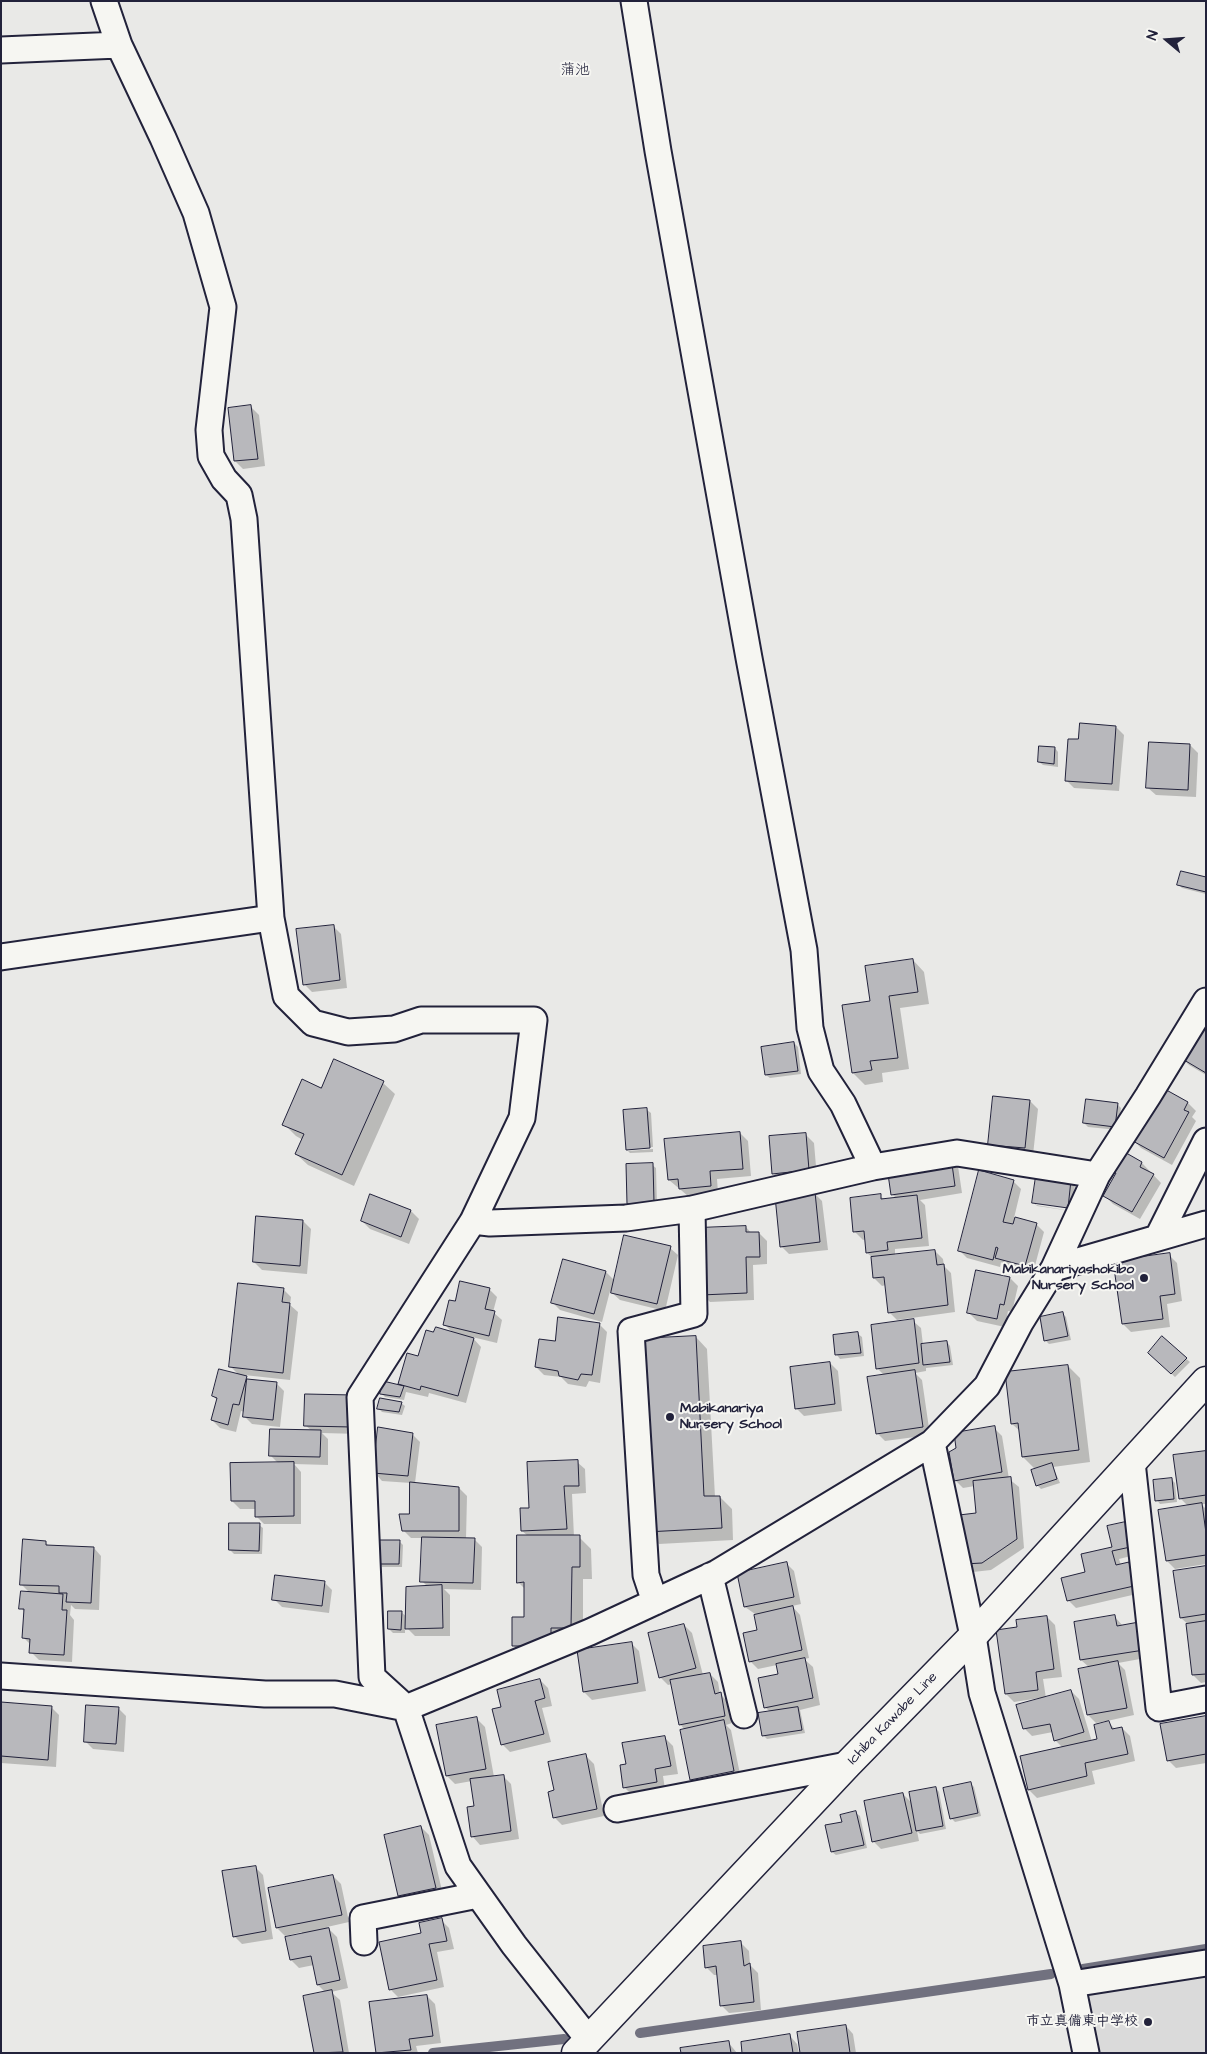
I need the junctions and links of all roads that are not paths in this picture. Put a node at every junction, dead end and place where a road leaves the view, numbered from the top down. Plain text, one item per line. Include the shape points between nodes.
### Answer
1 (104, 1) edge
2 (634, 1) edge
3 (119, 45) junction
4 (1, 50) edge
5 (271, 918) junction
6 (1, 957) edge
7 (1206, 1001) edge
8 (1206, 1141) edge
9 (872, 1167) junction
10 (1098, 1175) junction
11 (692, 1209) junction
12 (473, 1221) junction
13 (1206, 1224) edge
14 (1158, 1237) junction
15 (1054, 1268) junction
16 (1206, 1381) edge
17 (932, 1443) junction
18 (1132, 1462) junction
19 (710, 1576) junction
20 (655, 1602) junction
21 (973, 1636) junction
22 (1, 1676) edge
23 (1206, 1699) edge
24 (406, 1708) junction
25 (744, 1715) dead end
26 (848, 1766) junction
27 (617, 1809) dead end
28 (478, 1895) junction
29 (364, 1942) dead end
30 (1206, 1963) edge
31 (1072, 1984) junction
32 (582, 2048) edge
33 (1086, 2053) edge

1 - 3 street
2 - 9 street via 745,639 804,950 810,1028 821,1071 843,1104
3 - 4 street
3 - 5 street via 196,214 223,307 209,430 211,456 224,479 239,495 244,519
5 - 6 street
5 - 12 street via 286,996 313,1023 348,1032 394,1029 421,1020 534,1020 522,1118
7 - 10 street
8 - 14 street
9 - 10 street via 956,1153
9 - 11 street
10 - 15 street
11 - 12 street via 626,1218
11 - 20 street via 694,1314 631,1331 646,1575
12 - 24 street via 360,1397 372,1677
13 - 14 street
14 - 15 street
15 - 17 street via 987,1386
16 - 18 main road, Ichiba Kawabe Line
17 - 19 street
17 - 21 street
18 - 21 main road, Ichiba Kawabe Line
18 - 23 street via 1159,1708
19 - 20 street
19 - 25 street
20 - 24 street
21 - 26 main road, Ichiba Kawabe Line
21 - 31 street via 982,1693
22 - 24 street via 264,1694 335,1694
24 - 28 street via 458,1866
26 - 27 street
26 - 32 main road, Ichiba Kawabe Line
28 - 29 street via 363,1918
28 - 32 street
30 - 31 street
31 - 33 street

